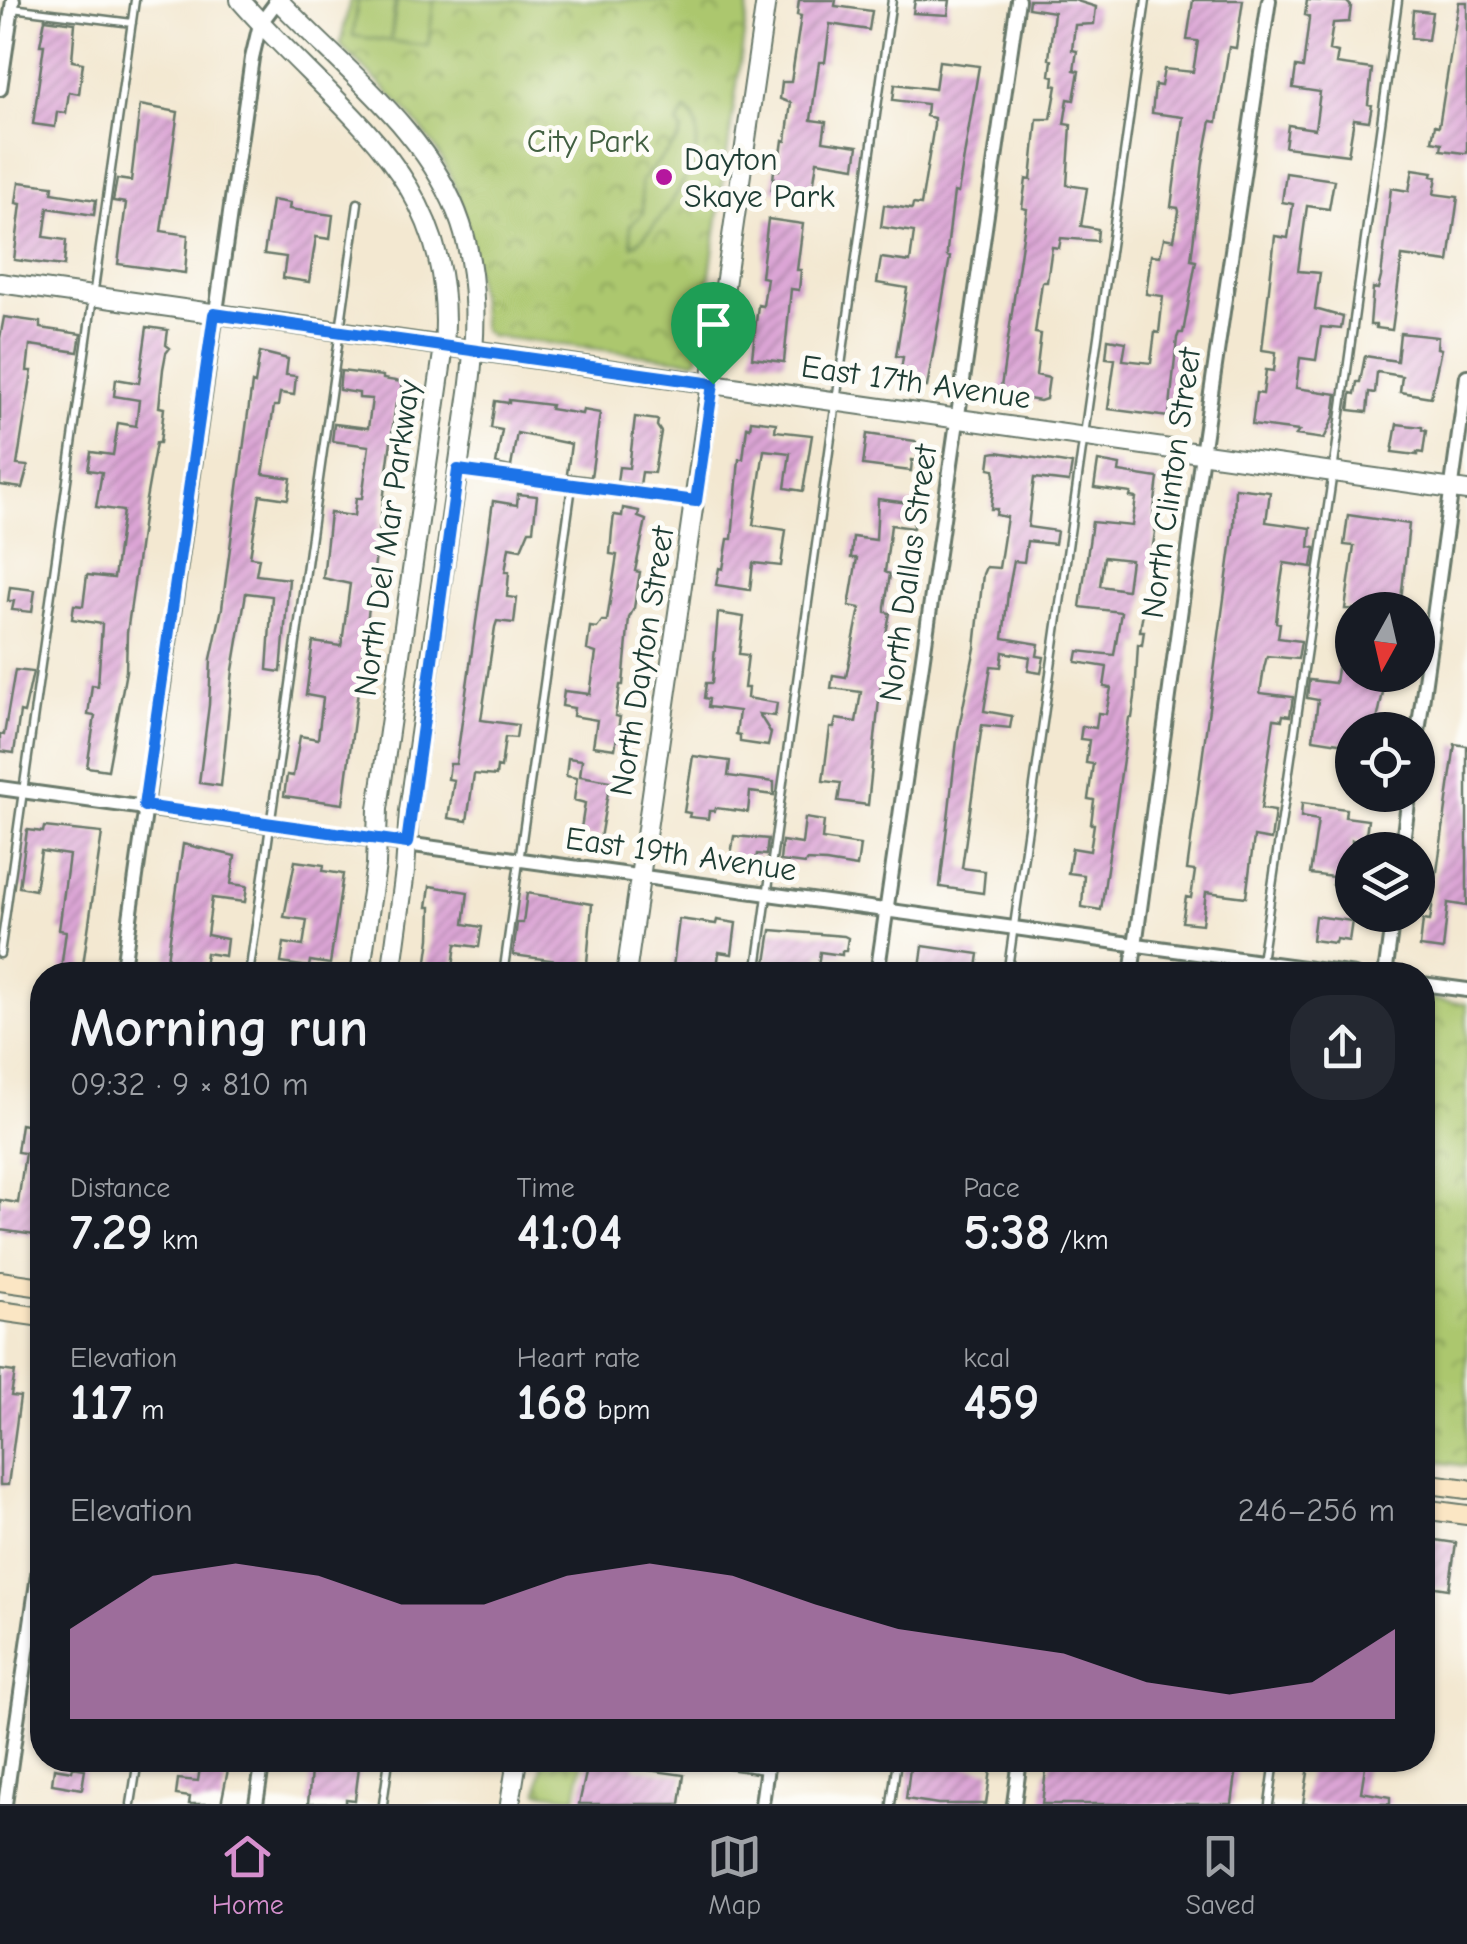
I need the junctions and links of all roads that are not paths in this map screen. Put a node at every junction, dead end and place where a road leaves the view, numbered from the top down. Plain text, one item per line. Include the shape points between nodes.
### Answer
1 (135, 0) edge
2 (240, 0) edge
3 (278, 0) edge
4 (766, 0) edge
5 (892, 0) edge
6 (1018, 0) edge
7 (1146, 0) edge
8 (1270, 0) edge
9 (1398, 0) edge
10 (12, 4) edge
11 (132, 23) junction
12 (260, 24) junction
13 (0, 89) edge
14 (358, 202) dead end
15 (0, 283) edge
16 (94, 296) junction
17 (214, 314) junction
18 (338, 332) junction
19 (444, 346) junction
20 (474, 351) junction
21 (1467, 376) edge
22 (713, 384) junction
23 (836, 401) junction
24 (959, 418) junction
25 (1086, 437) junction
26 (1202, 454) junction
27 (458, 470) junction
28 (1334, 472) junction
29 (572, 486) junction
30 (1459, 490) edge
31 (696, 501) junction
32 (1421, 712) edge
33 (0, 788) edge
34 (24, 791) junction
35 (144, 806) junction
36 (270, 824) junction
37 (376, 838) junction
38 (407, 843) junction
39 (520, 859) junction
40 (640, 876) junction
41 (768, 894) junction
42 (886, 910) junction
43 (1014, 928) junction
44 (1391, 932) edge
45 (1135, 944) junction
46 (0, 954) edge
47 (124, 962) edge
48 (251, 962) edge
49 (362, 962) edge
50 (393, 962) edge
51 (505, 962) edge
52 (628, 962) edge
53 (758, 962) edge
54 (879, 962) edge
55 (1008, 962) edge
56 (1132, 962) edge
57 (1225, 962) edge
58 (1261, 962) edge
59 (1387, 962) edge
60 (1435, 986) edge
61 (1467, 990) edge
62 (0, 1281) edge
63 (30, 1285) edge
64 (0, 1311) edge
65 (30, 1315) edge
66 (1435, 1485) edge
67 (1467, 1489) edge
68 (1435, 1511) edge
69 (1467, 1516) edge
70 (30, 1630) edge
71 (136, 1772) edge
72 (261, 1772) edge
73 (388, 1772) edge
74 (515, 1772) edge
75 (766, 1772) edge
76 (895, 1772) edge
77 (1018, 1772) edge
78 (1273, 1772) edge
79 (5, 1804) edge
80 (132, 1804) edge
81 (256, 1804) edge
82 (383, 1804) edge
83 (510, 1804) edge
84 (762, 1804) edge
85 (891, 1804) edge
86 (1014, 1804) edge
87 (1268, 1804) edge

1 - 11 lane
2 - 12 street, North Del Mar Parkway
3 - 12 street
3 - 20 street, North Del Mar Parkway via 399,122 449,197 468,252
4 - 22 street, North Dayton Street
5 - 23 lane
6 - 24 street, North Dallas Street
7 - 25 lane
8 - 26 street, North Clinton Street
9 - 28 lane
10 - 11 lane
10 - 13 street
11 - 16 lane
12 - 17 street
12 - 19 street, North Del Mar Parkway via 370,133 413,192 440,268
14 - 18 lane
15 - 16 street, East 17th Avenue
16 - 17 street, East 17th Avenue
16 - 34 lane
17 - 18 street, East 17th Avenue
17 - 35 street
18 - 19 street, East 17th Avenue
18 - 36 lane
19 - 20 street, East 17th Avenue
19 - 37 street, North Del Mar Parkway
20 - 22 street, East 17th Avenue
20 - 27 street, North Del Mar Parkway
21 - 30 street
22 - 23 street, East 17th Avenue
22 - 31 street, North Dayton Street
23 - 24 street, East 17th Avenue
23 - 41 lane
24 - 25 street, East 17th Avenue
24 - 42 street, North Dallas Street
25 - 26 street, East 17th Avenue
25 - 43 lane
26 - 28 street, East 17th Avenue
26 - 45 street, North Clinton Street
27 - 29 lane
27 - 38 street, North Del Mar Parkway
28 - 30 street, East 17th Avenue
28 - 58 lane
29 - 31 lane
29 - 39 lane
30 - 32 street
31 - 40 street, North Dayton Street
33 - 34 street, East 19th Avenue
34 - 35 street, East 19th Avenue
34 - 46 lane
35 - 36 street, East 19th Avenue
35 - 47 street
36 - 37 street, East 19th Avenue
36 - 48 lane
37 - 38 street, East 19th Avenue
37 - 49 street, North Del Mar Parkway
38 - 39 street, East 19th Avenue
38 - 50 street, North Del Mar Parkway
39 - 40 street, East 19th Avenue
39 - 51 lane
40 - 41 street, East 19th Avenue
40 - 52 street, North Dayton Street
41 - 42 street, East 19th Avenue
41 - 53 lane
42 - 43 street, East 19th Avenue
42 - 54 street, North Dallas Street
43 - 45 street, East 19th Avenue
43 - 55 lane
44 - 59 street
45 - 56 street, North Clinton Street
45 - 57 street, East 19th Avenue
60 - 61 street
62 - 63 main road
64 - 65 main road
66 - 67 main road
68 - 69 main road
70 - 79 street
71 - 80 lane
72 - 81 street
73 - 82 lane
74 - 83 street
75 - 84 street
76 - 85 lane
77 - 86 street
78 - 87 lane

